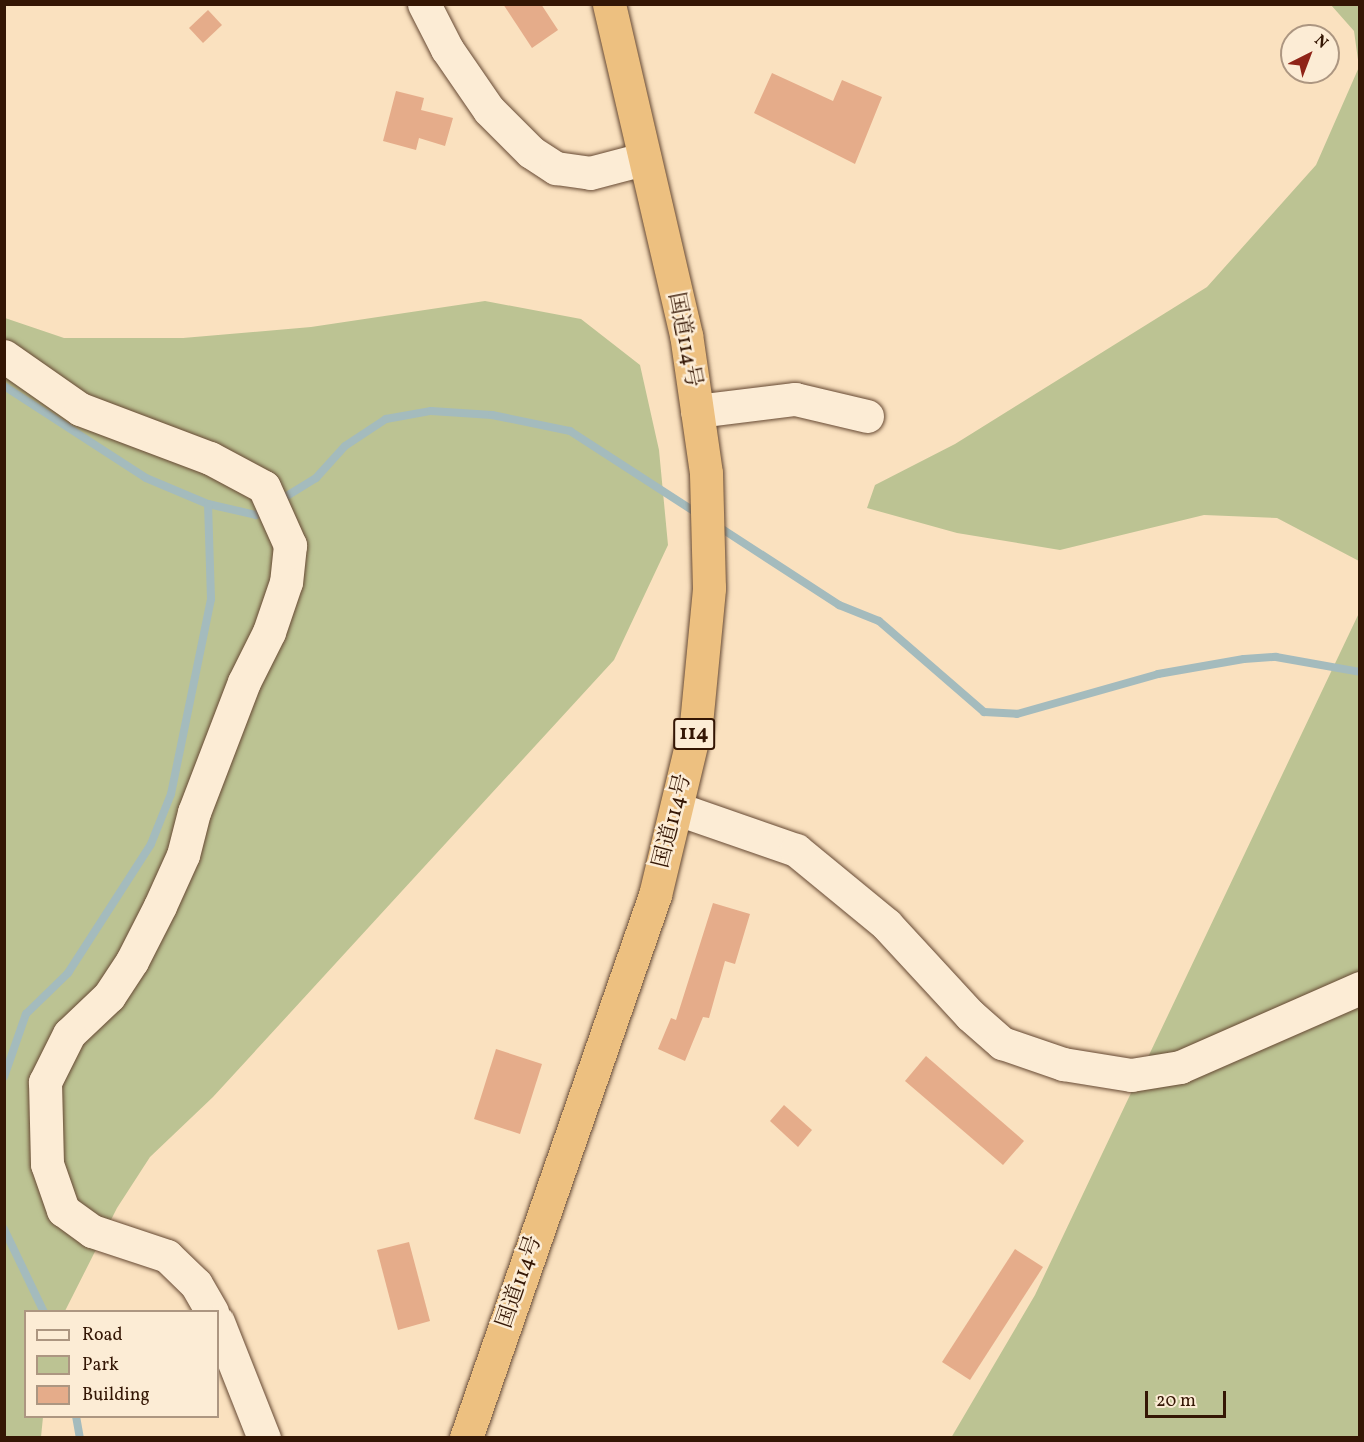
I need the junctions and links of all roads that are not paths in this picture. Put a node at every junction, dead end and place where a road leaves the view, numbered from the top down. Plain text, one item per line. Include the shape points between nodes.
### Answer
1 (424, 4) edge
2 (609, 4) edge
3 (643, 159) junction
4 (4, 356) edge
5 (697, 411) junction
6 (867, 416) dead end
7 (678, 809) junction
8 (1359, 988) edge
9 (211, 1310) edge
10 (219, 1324) edge
11 (264, 1437) edge
12 (466, 1437) edge

1 - 3 street via 447,49 489,110 531,152 556,168 590,173
2 - 3 highway, 国道114号 / 114
3 - 5 highway, 国道114号 / 114 via 686,335
4 - 9 street via 81,409 171,447 210,458 264,487 290,545 286,582 269,632 244,682 194,812 183,855 160,906 132,962 109,996 69,1034 45,1082 47,1164 63,1210 92,1231 167,1257 196,1284
5 - 6 street via 795,399
5 - 7 highway, 国道114号 / 114 via 706,473 709,588 696,724
7 - 8 street via 796,850 886,924 970,1015 1002,1042 1063,1064 1131,1075 1180,1066
7 - 12 highway, 国道114号 / 114 via 655,895
10 - 11 street

